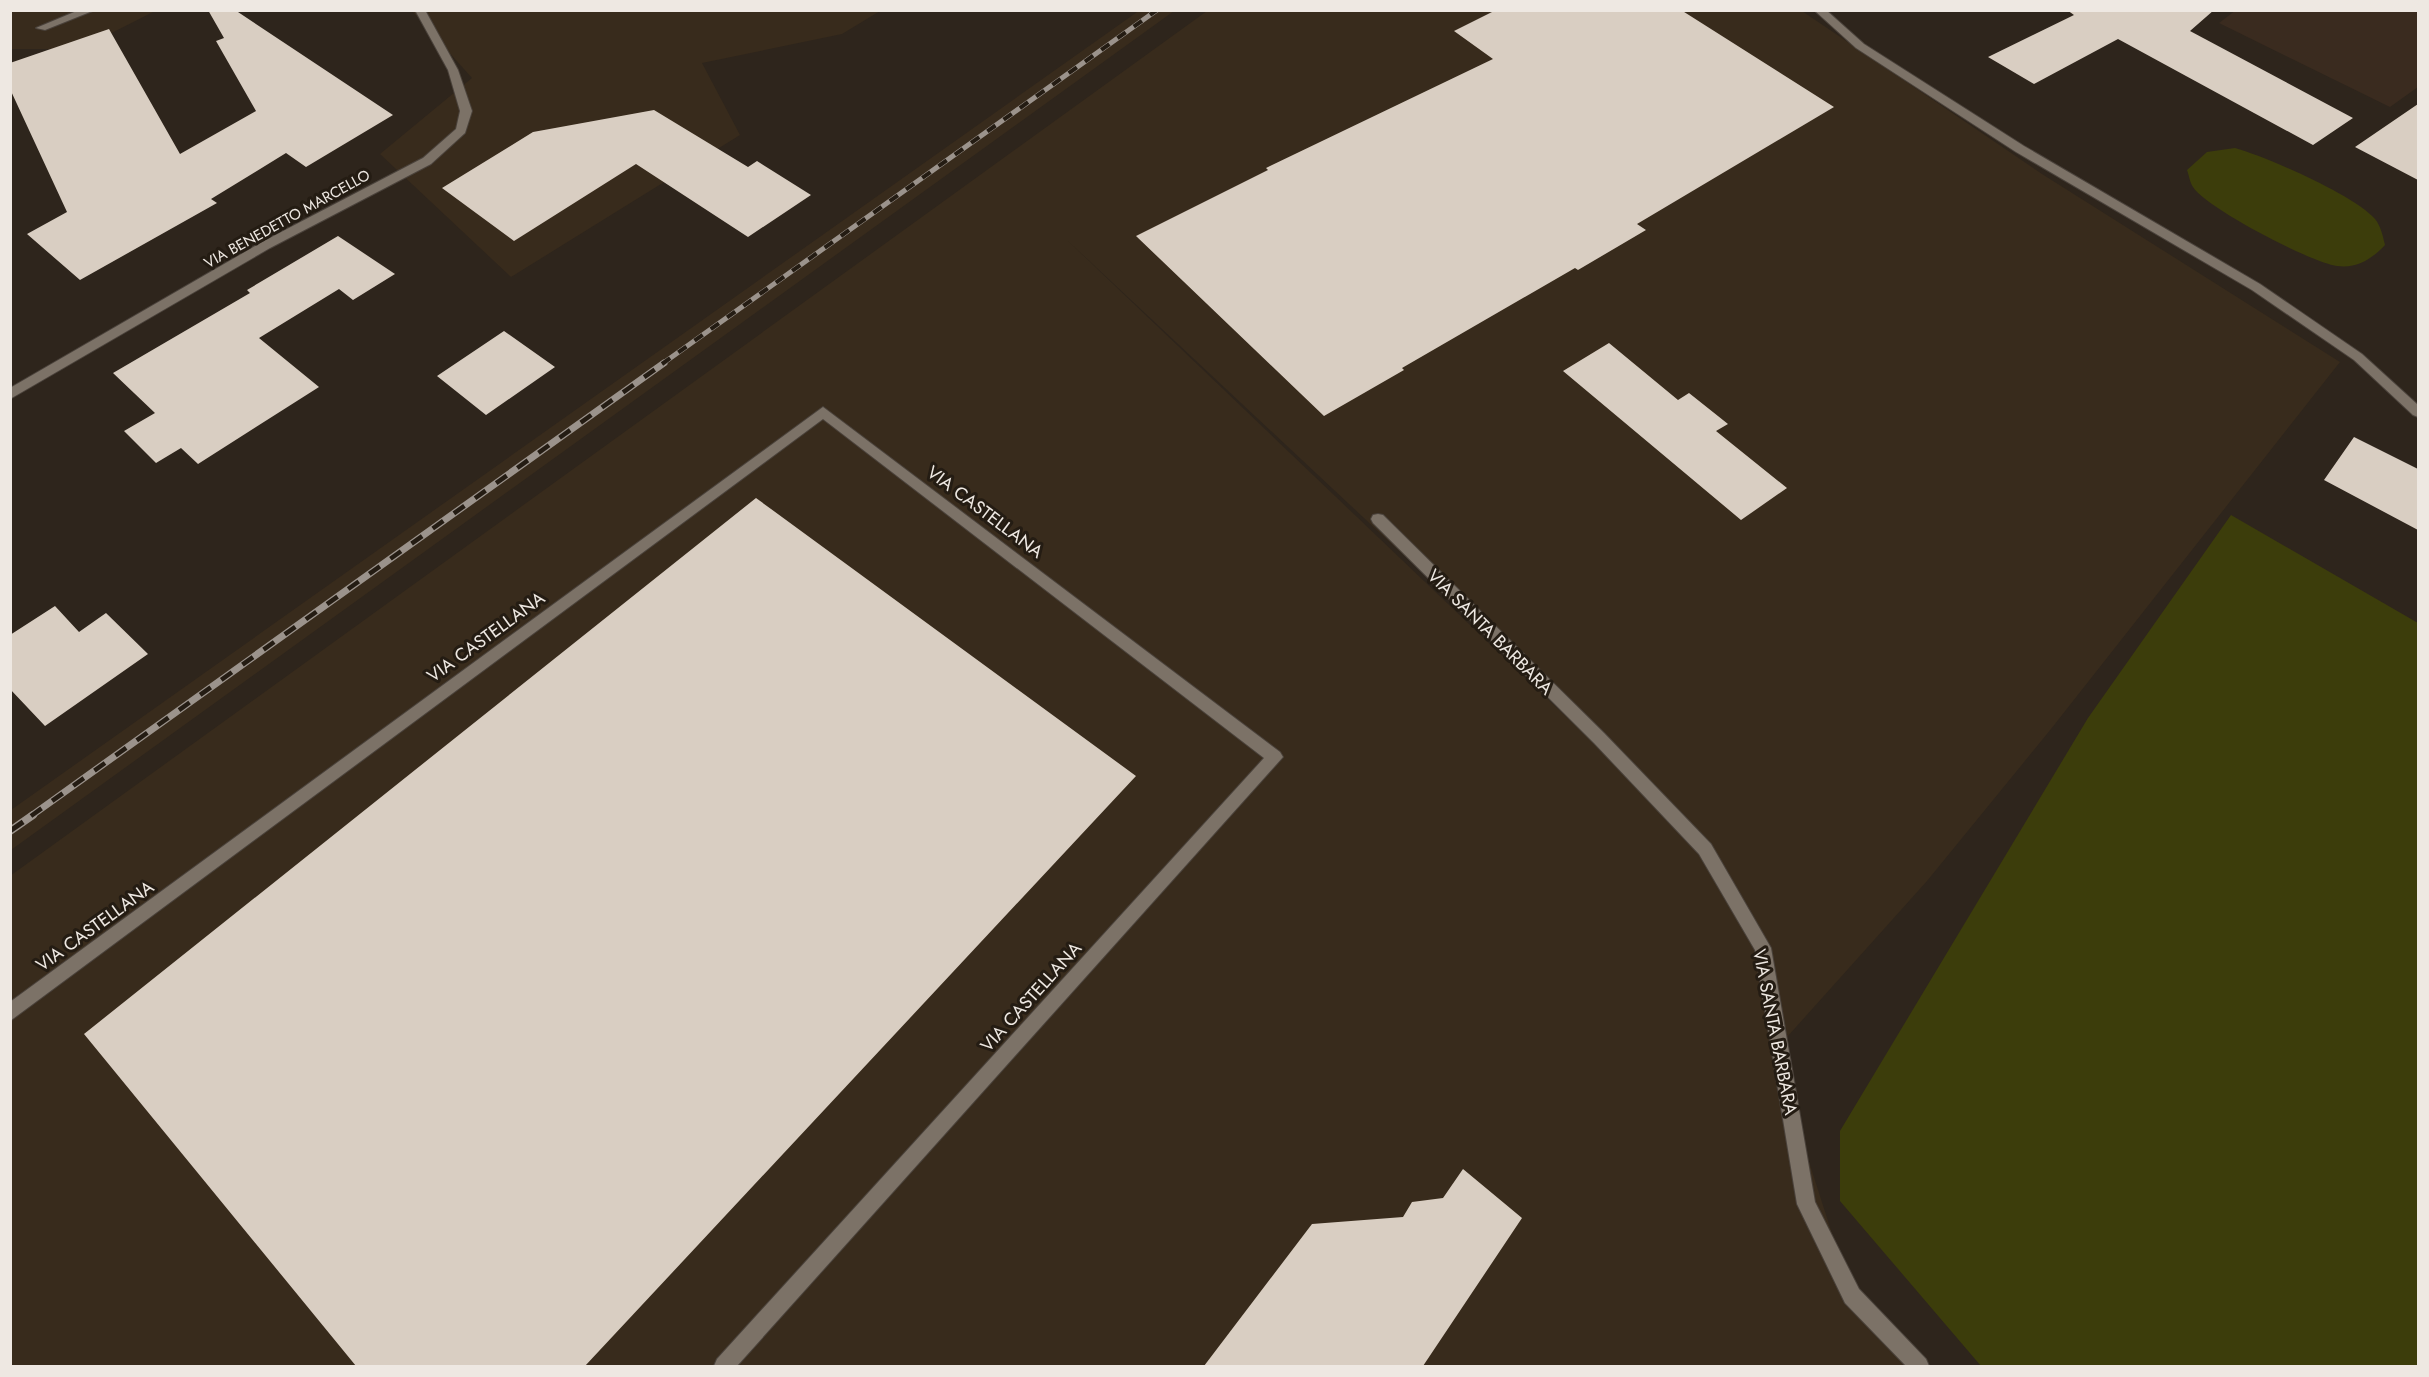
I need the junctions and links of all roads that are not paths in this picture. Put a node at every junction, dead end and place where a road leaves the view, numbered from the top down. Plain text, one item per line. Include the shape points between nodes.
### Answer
1 (90, 10) edge
2 (420, 10) edge
3 (1819, 10) edge
4 (41, 28) dead end
5 (10, 394) edge
6 (2418, 412) edge
7 (1378, 519) dead end
8 (10, 1013) edge
9 (724, 1366) edge
10 (1919, 1366) edge

1 - 4 street
2 - 5 street, VIA BENEDETTO MARCELLO via 453,70 466,111 461,130 427,161 266,245
3 - 6 street via 1860,46 2020,149 2256,287 2358,357
7 - 10 street, VIA SANTA BARBARA via 1705,849 1762,948 1806,1204 1852,1296
8 - 9 street, VIA CASTELLANA via 823,412 1275,757

